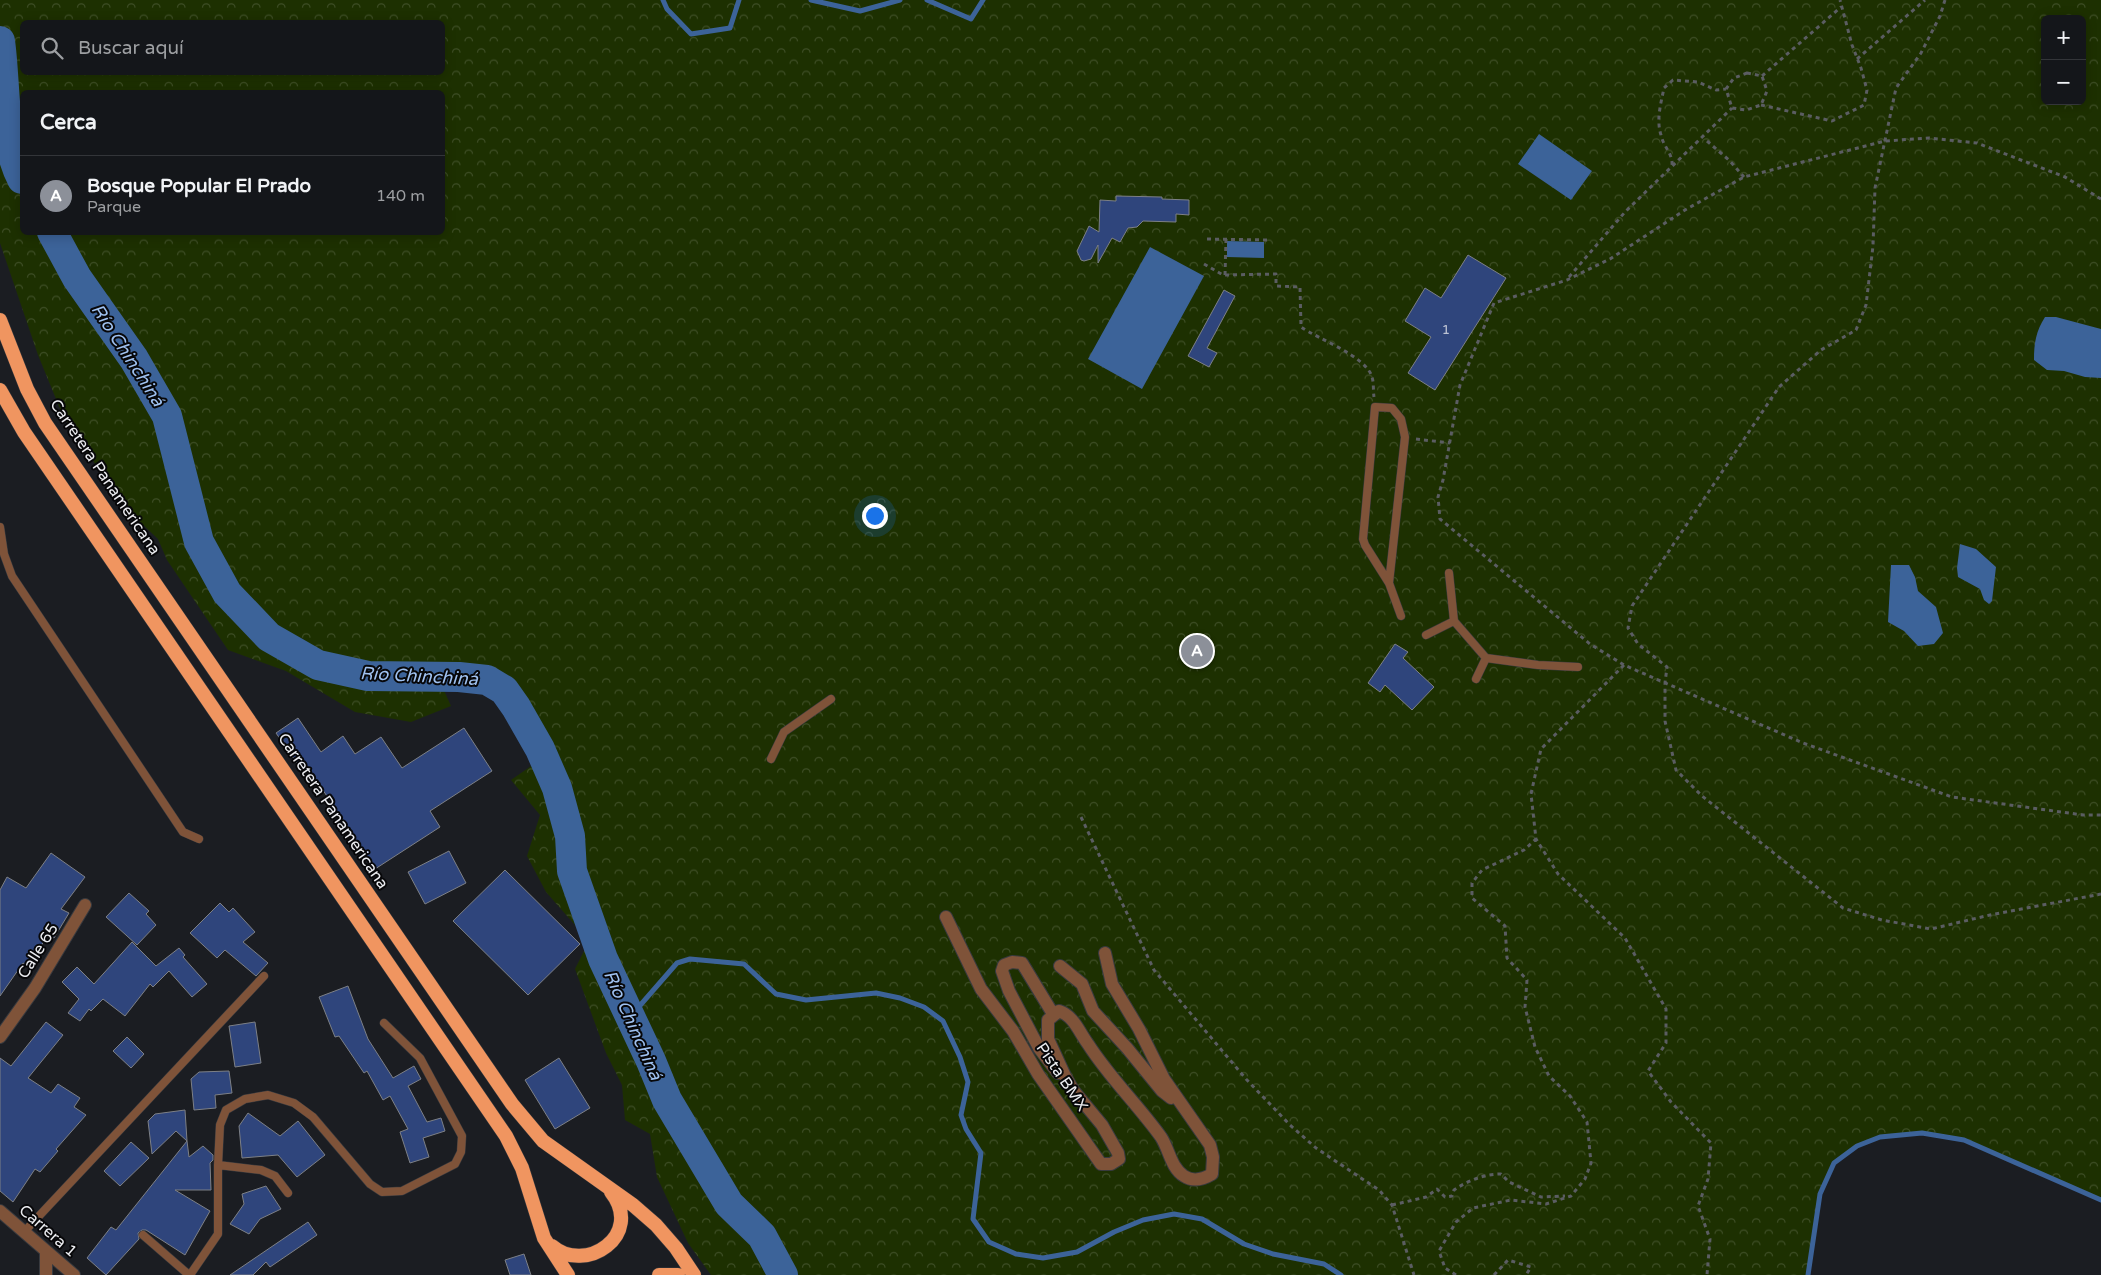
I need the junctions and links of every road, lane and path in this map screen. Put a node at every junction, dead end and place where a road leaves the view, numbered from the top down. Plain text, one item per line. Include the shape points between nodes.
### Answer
1 (1840, 0) edge
2 (1925, 0) edge
3 (1944, 0) edge
4 (1841, 7) junction
5 (1857, 58) junction
6 (1762, 76) junction
7 (1726, 89) junction
8 (1761, 105) junction
9 (1732, 108) junction
10 (1707, 141) dead end
11 (1885, 141) junction
12 (1672, 165) junction
13 (1744, 178) junction
14 (2101, 199) edge
15 (1207, 239) dead end
16 (1226, 239) junction
17 (1269, 240) dead end
18 (1204, 264) dead end
19 (1225, 275) junction
20 (1567, 280) junction
21 (0, 320) edge
22 (0, 390) edge
23 (1375, 407) junction
24 (1405, 437) junction
25 (1450, 443) junction
26 (0, 526) edge
27 (1448, 574) dead end
28 (1389, 584) junction
29 (1401, 616) dead end
30 (1454, 621) junction
31 (1426, 635) dead end
32 (1486, 658) junction
33 (1624, 665) junction
34 (1578, 667) dead end
35 (1476, 679) dead end
36 (1665, 683) junction
37 (831, 699) dead end
38 (771, 759) dead end
39 (2101, 815) edge
40 (1081, 817) dead end
41 (199, 839) dead end
42 (1536, 839) junction
43 (2101, 894) edge
44 (85, 905) dead end
45 (946, 917) dead end
46 (1105, 953) dead end
47 (1060, 966) dead end
48 (264, 976) dead end
49 (1053, 1014) junction
50 (384, 1023) dead end
51 (0, 1037) edge
52 (1073, 1090) junction
53 (1180, 1104) junction
54 (218, 1165) junction
55 (607, 1188) junction
56 (288, 1193) dead end
57 (1571, 1196) junction
58 (1392, 1205) junction
59 (0, 1211) edge
60 (24, 1232) junction
61 (143, 1235) dead end
62 (544, 1238) junction
63 (46, 1253) junction
64 (46, 1275) edge
65 (74, 1275) edge
66 (190, 1275) edge
67 (568, 1275) edge
68 (659, 1275) edge
69 (678, 1275) edge
70 (694, 1275) edge
71 (1414, 1275) edge
72 (1456, 1275) edge
73 (1494, 1275) edge
74 (1526, 1275) edge
75 (1707, 1275) edge

1 - 4 path
2 - 5 path
3 - 11 path via 1940,16 1921,53 1896,88
4 - 5 path
4 - 6 path
5 - 8 path via 1867,90 1864,104 1832,122
6 - 7 path via 1748,73 1734,78
6 - 8 path via 1767,91
7 - 9 path
7 - 12 path via 1716,90 1698,82 1673,80 1664,88 1659,112 1660,135
8 - 9 path via 1746,110
9 - 12 path
10 - 13 path
11 - 13 path
11 - 14 path via 1928,138 1978,143 2065,177
11 - 36 path via 1875,188 1866,305 1856,330 1821,350 1780,387 1632,606 1628,628 1638,644 1667,668
12 - 20 path via 1625,212
13 - 20 path via 1685,210 1610,259
15 - 16 path
16 - 17 path
16 - 19 path
18 - 19 path
19 - 23 path via 1276,274 1276,286 1300,287 1301,327 1351,354 1368,371 1372,378
20 - 25 path via 1494,303 1460,385
21 - 55 highway, Carretera Panamericana via 45,423 512,1104 543,1141
22 - 62 highway via 24,432 506,1136 522,1168
23 - 24 lane via 1392,408 1401,419
23 - 28 lane via 1363,539
24 - 25 path
24 - 28 lane
25 - 33 path via 1438,498 1440,519 1590,644
26 - 41 lane via 4,554 12,576 183,832
27 - 30 lane
28 - 29 lane
30 - 31 lane
30 - 32 lane
32 - 34 lane
32 - 35 lane
33 - 36 path
33 - 42 path via 1541,749 1531,794
36 - 39 path via 1803,744 1952,797
36 - 43 path via 1665,721 1676,770 1702,796 1843,908 1882,920 1931,929
37 - 38 lane via 784,732
40 - 58 path via 1154,970 1246,1079 1290,1124 1316,1148 1379,1190
42 - 57 path via 1524,850 1482,870 1472,883 1472,898 1505,926 1507,958 1527,980 1525,1007 1535,1047 1549,1076 1570,1096 1587,1122 1591,1163 1585,1179
42 - 75 path via 1558,874 1625,938 1666,1009 1666,1043 1648,1071 1671,1102 1711,1142 1708,1179 1698,1206 1710,1239
44 - 51 street, Calle 65 via 35,988
45 - 52 street, Pista BMX via 981,989 1013,1031 1093,1156 1101,1164 1119,1160 1118,1152 1102,1125
46 - 53 street via 1112,984
47 - 53 street via 1082,984 1093,1010 1162,1091
48 - 60 lane
49 - 52 street, Pista BMX via 1048,1020 1048,1039
49 - 52 street, Pista BMX via 1022,963 1004,965 1002,971 1006,981 1036,1041
49 - 53 street via 1059,1011 1066,1013 1073,1020 1097,1059 1162,1138 1176,1169 1192,1180 1204,1178 1212,1174 1214,1166 1210,1145
50 - 54 lane via 420,1058 462,1136 461,1152 455,1164 402,1191 382,1192 370,1184 313,1117 294,1103 268,1095 245,1099 226,1110 220,1125
54 - 56 lane via 261,1170 275,1176
54 - 66 lane via 218,1234
55 - 62 highway via 619,1203 622,1224 614,1242 598,1255 578,1259 558,1253
55 - 70 highway, Carretera Panamericana via 656,1225
57 - 58 path via 1541,1197 1509,1182 1500,1174 1492,1174 1468,1180 1454,1190 1452,1196 1445,1197 1437,1189 1426,1197
57 - 72 path via 1546,1204 1510,1200 1473,1208 1456,1222 1439,1251 1445,1268
58 - 71 path
59 - 60 street, Carrera 1
60 - 63 street, Carrera 1
61 - 66 lane
62 - 67 highway
63 - 64 street
63 - 65 street, Carrera 1
68 - 69 highway
73 - 74 path via 1508,1260 1531,1267

